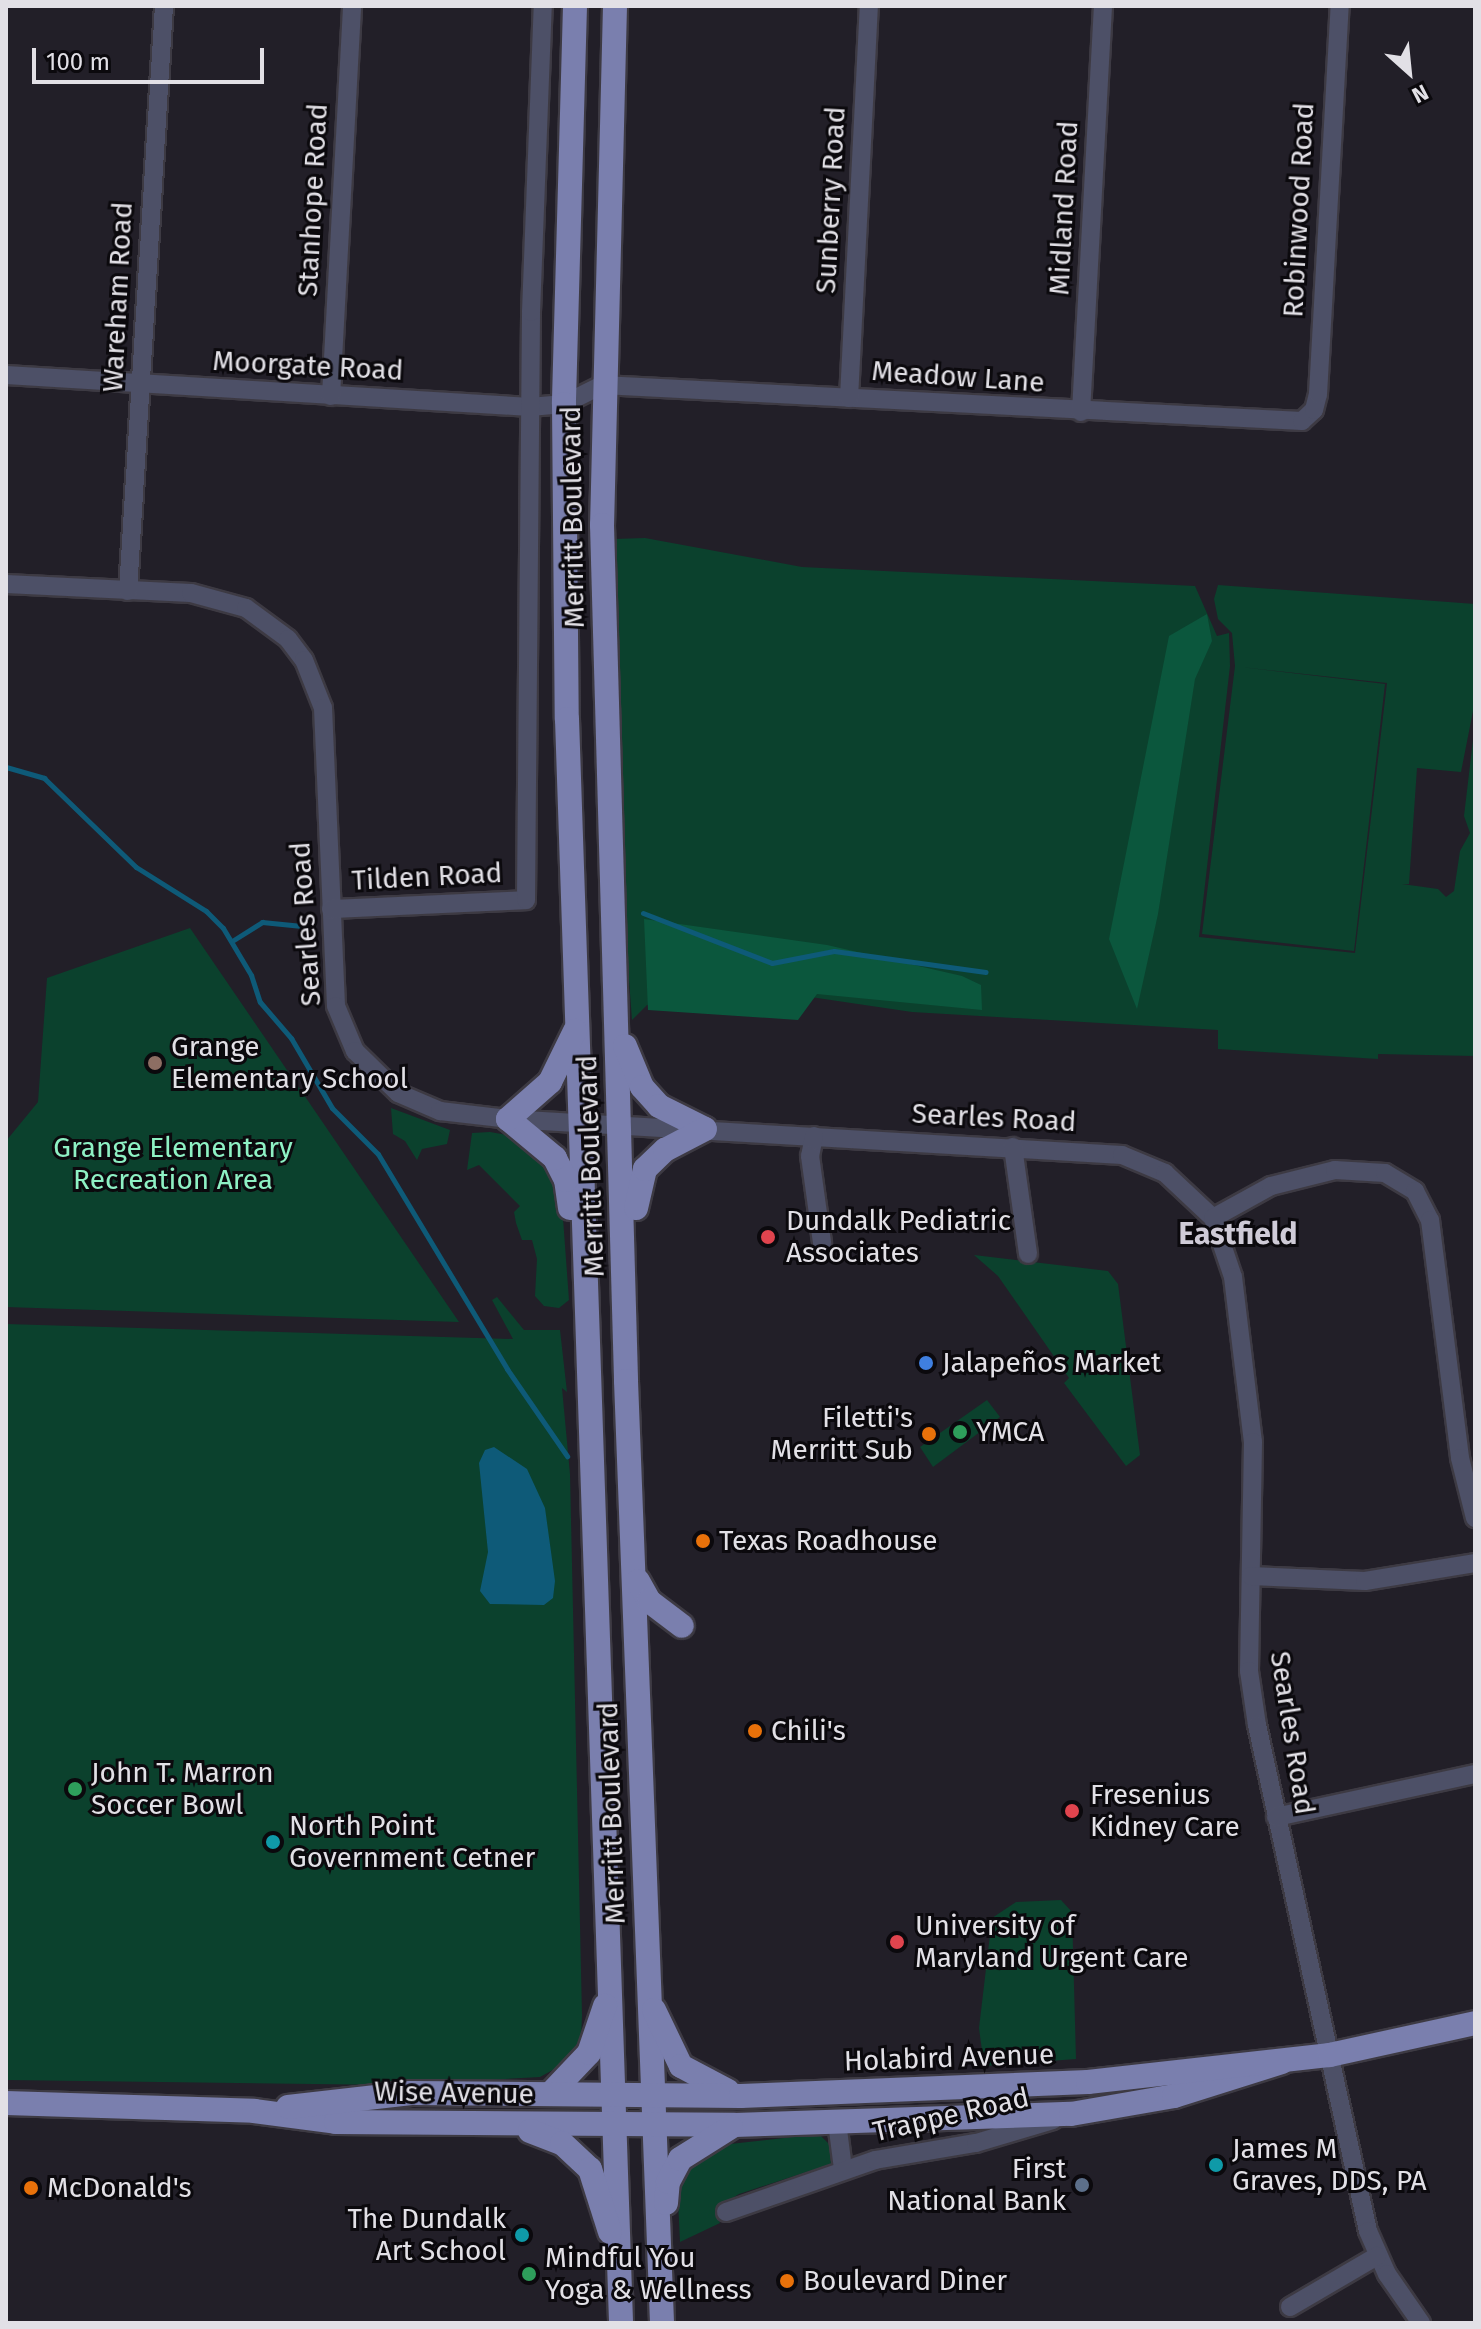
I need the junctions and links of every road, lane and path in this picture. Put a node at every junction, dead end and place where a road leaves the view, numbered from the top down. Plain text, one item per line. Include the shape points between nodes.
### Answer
1 (164, 6) edge
2 (352, 6) edge
3 (543, 6) edge
4 (575, 6) edge
5 (615, 6) edge
6 (869, 6) edge
7 (1103, 6) edge
8 (1340, 6) edge
9 (6, 375) edge
10 (141, 384) junction
11 (602, 385) junction
12 (331, 396) junction
13 (849, 398) junction
14 (564, 404) junction
15 (530, 407) junction
16 (1081, 412) junction
17 (1309, 415) joint
18 (6, 584) edge
19 (128, 591) junction
20 (526, 900) joint
21 (331, 909) junction
22 (578, 1024) junction
23 (617, 1025) junction
24 (508, 1119) junction
25 (579, 1124) junction
26 (621, 1126) junction
27 (705, 1129) junction
28 (814, 1136) junction
29 (1013, 1147) junction
30 (1213, 1218) junction
31 (822, 1243) dead end
32 (1028, 1254) dead end
33 (586, 1278) junction
34 (626, 1381) junction
35 (1475, 1518) edge
36 (1475, 1563) edge
37 (1251, 1576) junction
38 (637, 1580) junction
39 (682, 1626) dead end
40 (1475, 1774) edge
41 (1276, 1817) junction
42 (611, 1984) junction
43 (649, 1997) junction
44 (1475, 2023) edge
45 (1330, 2055) junction
46 (1282, 2062) junction
47 (553, 2091) junction
48 (616, 2093) junction
49 (652, 2094) junction
50 (741, 2096) junction
51 (6, 2103) edge
52 (254, 2111) junction
53 (1071, 2114) junction
54 (837, 2122) junction
55 (488, 2124) junction
56 (617, 2125) junction
57 (653, 2125) junction
58 (734, 2125) junction
59 (843, 2169) junction
60 (726, 2212) dead end
61 (1377, 2256) junction
62 (618, 2265) junction
63 (659, 2269) junction
64 (619, 2296) junction
65 (1290, 2307) dead end
66 (603, 2323) edge
67 (621, 2323) edge
68 (662, 2323) edge
69 (1421, 2323) edge

1 - 10 street, Wareham Road
2 - 12 street, Stanhope Road
3 - 15 street, Merritt Boulevard
4 - 14 main road, Merritt Boulevard
5 - 11 main road, Merritt Boulevard
6 - 13 street, Sunberry Road
7 - 16 street, Midland Road
8 - 17 street, Robinwood Road via 1318,394
9 - 10 street, Moorgate Road
10 - 12 street, Moorgate Road
10 - 19 street, Wareham Road
11 - 13 street, Meadow Lane
11 - 14 street, Moorgate Road
11 - 23 main road, Merritt Boulevard
12 - 15 street, Moorgate Road
13 - 16 street, Meadow Lane
14 - 15 street, Moorgate Road
14 - 22 main road, Merritt Boulevard
15 - 20 street, Merritt Boulevard
16 - 17 street, Meadow Lane via 1283,423
18 - 19 street, Searles Road
19 - 21 street, Searles Road via 191,593 246,608 288,639 304,660 323,708
20 - 21 street, Tilden Road
21 - 24 street, Searles Road via 336,1006 355,1051 368,1067 420,1104
22 - 24 main road via 550,1082
22 - 25 main road, Merritt Boulevard
23 - 26 main road, Merritt Boulevard
23 - 27 main road via 642,1087 659,1106
24 - 25 street, Searles Road
24 - 33 main road via 539,1141 561,1169 569,1199 572,1255
25 - 26 street, Searles Road
25 - 33 main road, Merritt Boulevard
26 - 27 street, Searles Road
26 - 34 main road, Merritt Boulevard
27 - 28 street, Searles Road
27 - 34 main road via 665,1150 638,1181 638,1326
28 - 29 street, Searles Road
28 - 31 street via 810,1156
29 - 30 street, Searles Road via 1098,1152 1134,1160 1165,1173
29 - 32 street
30 - 35 street via 1271,1186 1335,1170 1385,1173 1415,1191 1430,1220 1460,1458
30 - 37 street, Searles Road via 1233,1277 1253,1442
33 - 42 main road, Merritt Boulevard
34 - 38 main road, Merritt Boulevard
36 - 37 street via 1365,1581
37 - 41 street, Searles Road via 1249,1671
38 - 39 main road via 649,1601
38 - 43 main road, Merritt Boulevard
40 - 41 street
41 - 45 street, Searles Road
42 - 47 main road via 589,2053
42 - 48 main road, Merritt Boulevard
43 - 49 main road, Merritt Boulevard
43 - 50 main road via 681,2066 704,2083
44 - 45 main road, Holabird Avenue
45 - 46 main road, Holabird Avenue
45 - 61 street, Searles Road
46 - 50 main road, Holabird Avenue via 1074,2083
46 - 53 main road, Holabird Avenue via 1174,2096
47 - 48 main road, Wise Avenue
47 - 52 main road, Wise Avenue via 411,2093
48 - 49 main road, Holabird Avenue
48 - 56 main road, Merritt Boulevard
49 - 50 main road, Holabird Avenue
49 - 57 main road, Merritt Boulevard
51 - 52 main road, Wise Avenue
52 - 55 main road, Wise Avenue via 336,2122
53 - 54 main road, Holabird Avenue
53 - 59 street, Trappe Road via 976,2143
54 - 58 main road, Holabird Avenue
54 - 59 street, Trappe Road
55 - 56 main road, Wise Avenue
55 - 62 main road via 547,2135 582,2159 596,2181
56 - 57 main road, Wise Avenue
56 - 62 main road, Merritt Boulevard
57 - 58 main road, Holabird Avenue
57 - 63 main road, Merritt Boulevard
58 - 63 main road via 699,2144 673,2170
59 - 60 street, Trappe Road
61 - 65 street
61 - 69 street, Searles Road
62 - 64 main road, Merritt Boulevard
63 - 68 main road, Merritt Boulevard
64 - 66 main road
64 - 67 main road, Merritt Boulevard

